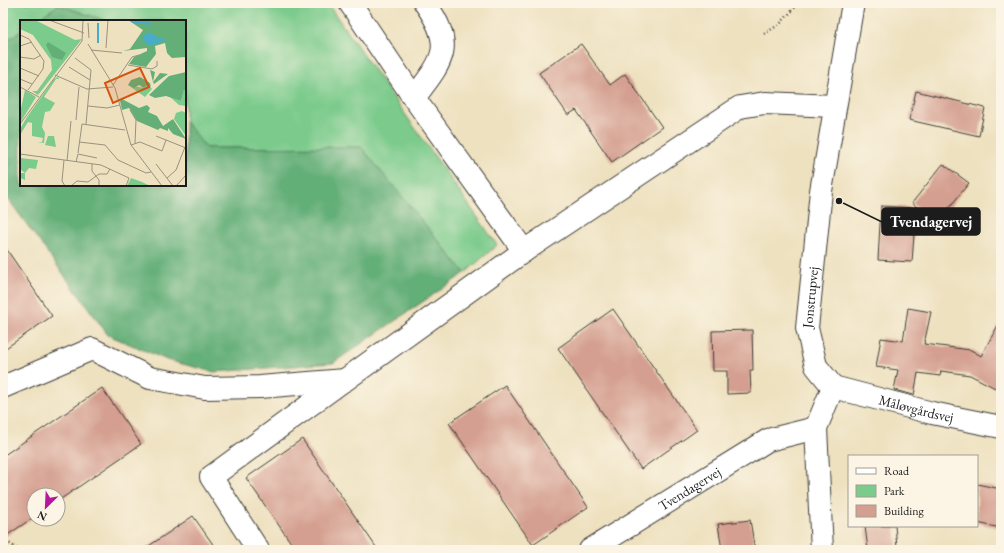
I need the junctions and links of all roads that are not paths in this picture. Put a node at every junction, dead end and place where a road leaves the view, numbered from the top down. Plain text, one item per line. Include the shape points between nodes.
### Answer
1 (350, 3) edge
2 (425, 3) edge
3 (853, 3) edge
4 (414, 98) junction
5 (834, 106) junction
6 (524, 252) junction
7 (345, 380) junction
8 (3, 387) edge
9 (833, 387) junction
10 (1001, 427) edge
11 (816, 428) junction
12 (258, 550) edge
13 (590, 550) edge
14 (822, 550) edge

1 - 4 street
2 - 4 street via 437,19 444,38 442,58
3 - 5 street, Jonstrupvej
4 - 6 street
5 - 6 street via 765,103 740,107
5 - 9 street, Jonstrupvej via 821,191 807,328 816,366
6 - 7 street
7 - 8 street via 260,388 205,388 150,378 92,349
7 - 12 street via 211,477
9 - 10 street, Måløvgårdsvej via 932,413
9 - 11 street
11 - 13 street, Tvendagervej via 768,440
11 - 14 street

